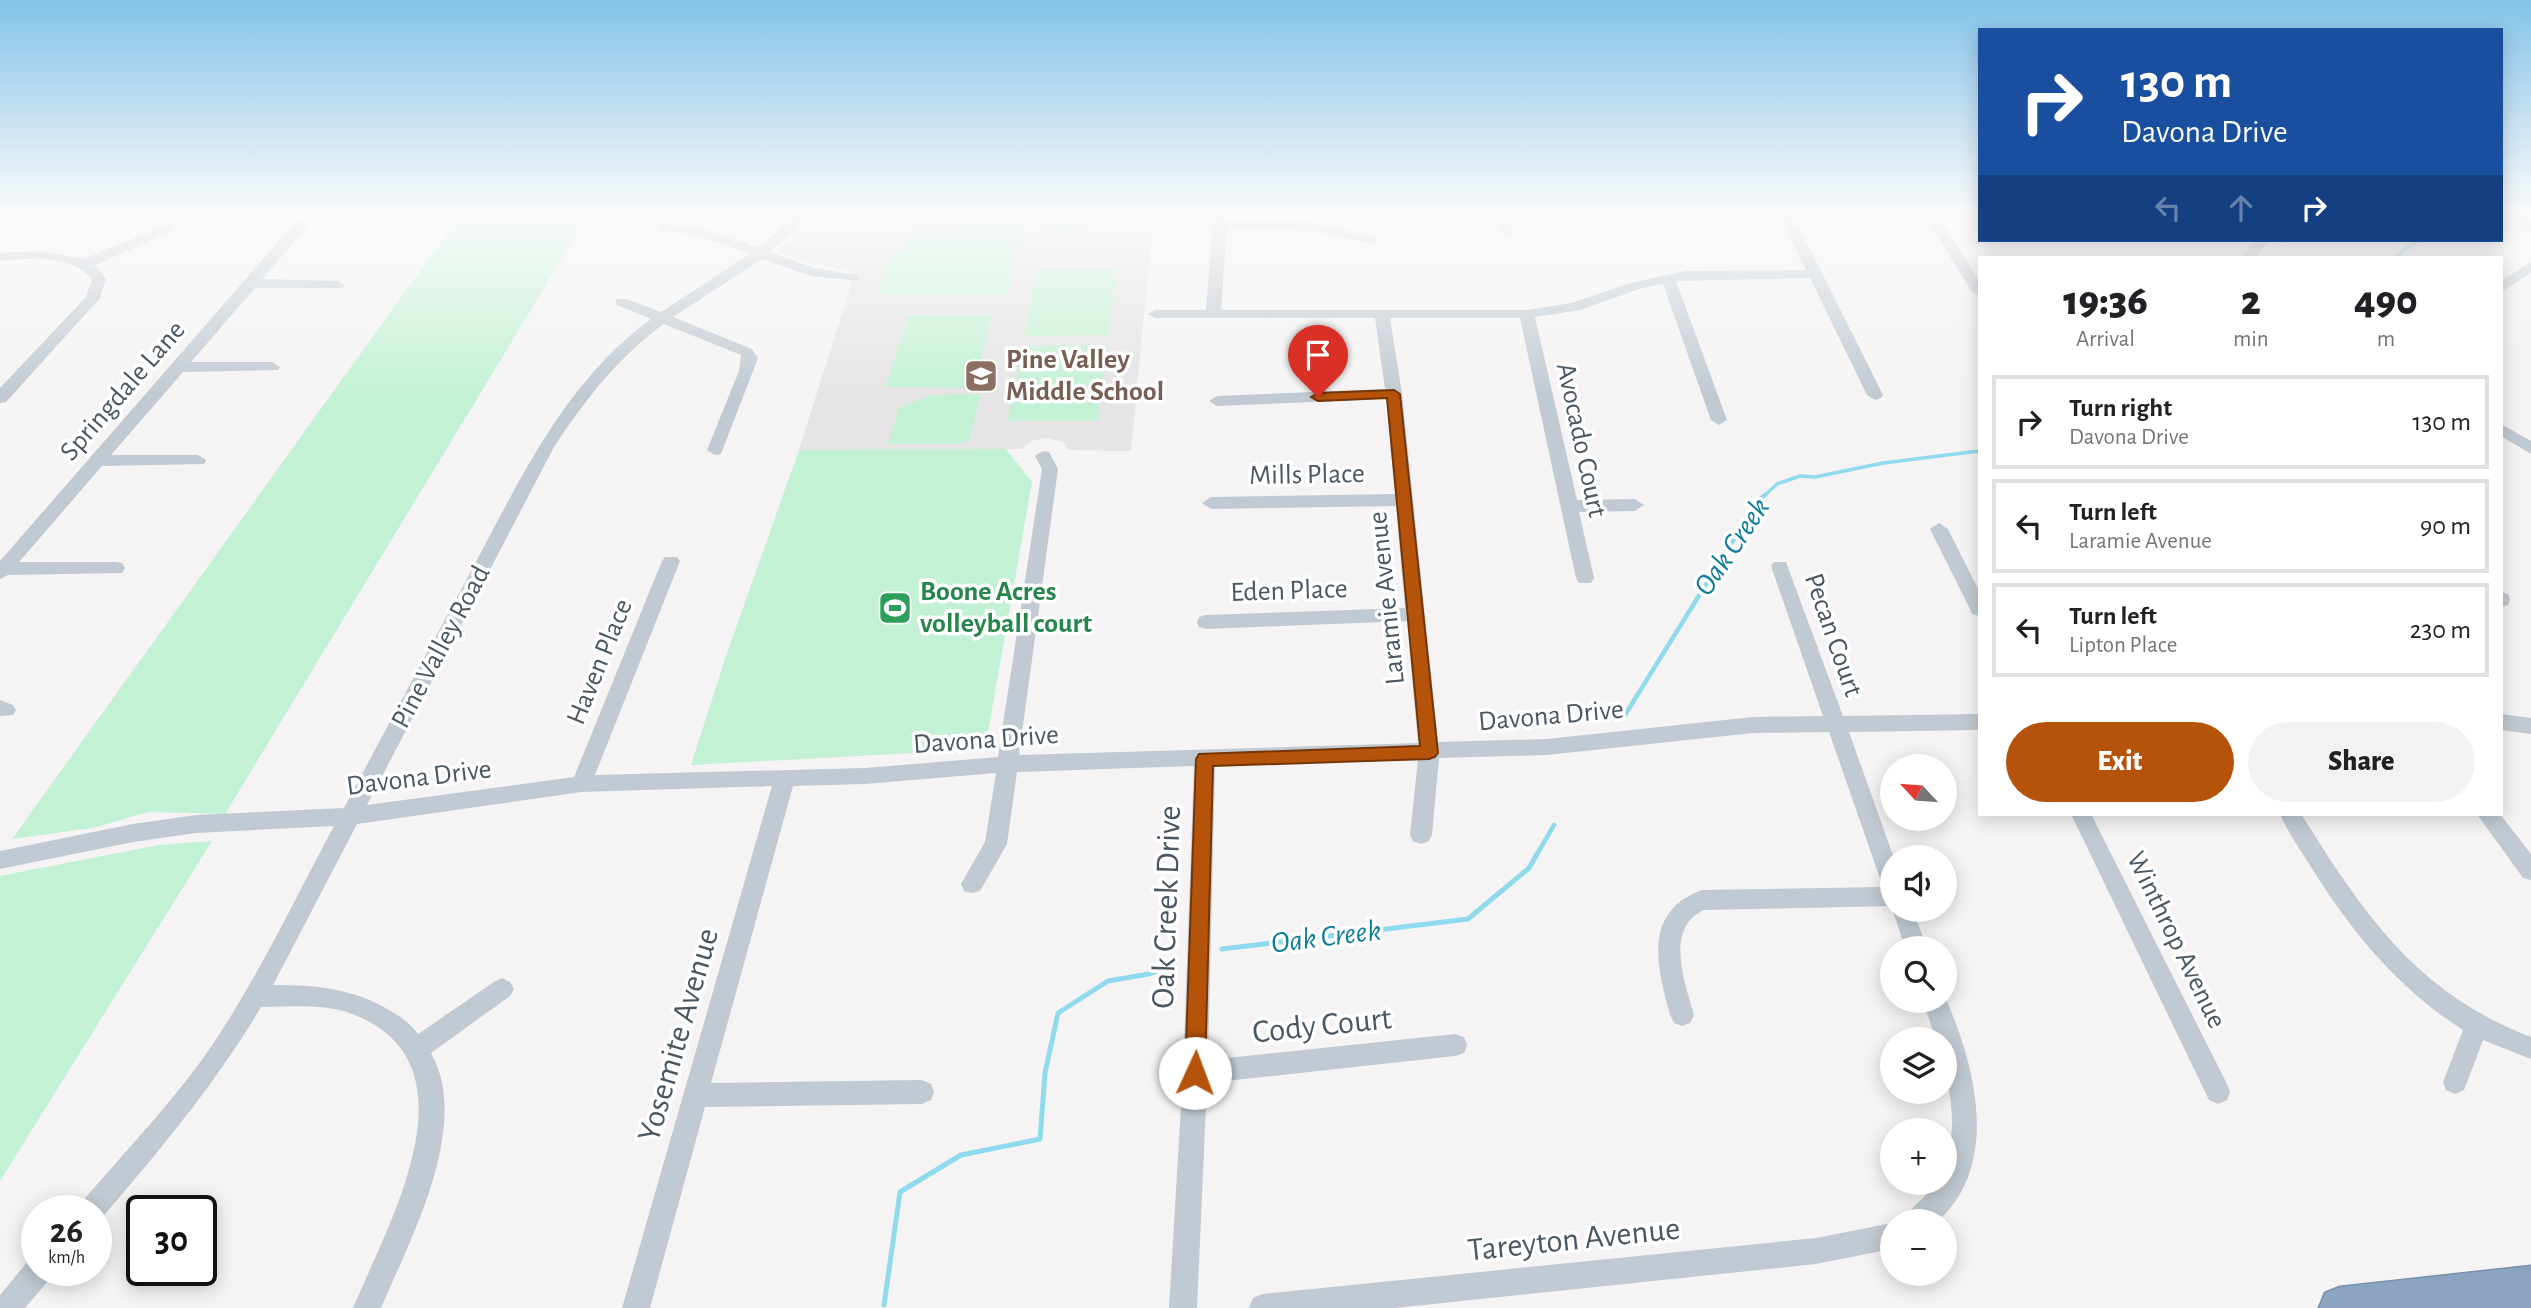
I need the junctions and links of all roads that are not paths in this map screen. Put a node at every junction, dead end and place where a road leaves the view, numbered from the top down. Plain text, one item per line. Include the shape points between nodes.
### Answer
1 (93, 272) edge
2 (259, 272) edge
3 (732, 272) edge
4 (811, 272) edge
5 (1216, 272) edge
6 (1967, 272) edge
7 (2523, 272) edge
8 (1815, 274) joint
9 (852, 278) dead end
10 (1668, 278) junction
11 (249, 284) junction
12 (338, 285) dead end
13 (2503, 287) edge
14 (1978, 290) edge
15 (622, 302) dead end
16 (1382, 313) junction
17 (1155, 314) dead end
18 (1213, 314) junction
19 (1527, 314) junction
20 (661, 318) junction
21 (179, 367) junction
22 (272, 367) dead end
23 (1394, 394) junction
24 (1875, 395) dead end
25 (0, 398) edge
26 (1217, 401) dead end
27 (1719, 420) dead end
28 (2503, 430) edge
29 (2531, 449) edge
30 (715, 450) dead end
31 (1043, 456) dead end
32 (198, 460) dead end
33 (97, 461) junction
34 (1404, 500) junction
35 (1211, 503) dead end
36 (1635, 505) dead end
37 (1569, 506) junction
38 (1940, 528) dead end
39 (671, 561) dead end
40 (1780, 566) dead end
41 (116, 568) dead end
42 (2, 571) edge
43 (1585, 578) dead end
44 (1978, 607) edge
45 (1416, 614) junction
46 (1206, 622) dead end
47 (1834, 722) junction
48 (1978, 722) edge
49 (2503, 722) edge
50 (2531, 726) edge
51 (1429, 753) junction
52 (1205, 759) junction
53 (1007, 764) junction
54 (784, 779) junction
55 (581, 784) junction
56 (351, 816) junction
57 (2082, 816) edge
58 (2291, 816) edge
59 (2490, 816) edge
60 (1421, 835) dead end
61 (1880, 848) edge
62 (0, 860) edge
63 (2531, 871) edge
64 (972, 884) dead end
65 (1880, 896) edge
66 (502, 989) dead end
67 (255, 996) junction
68 (1939, 1013) edge
69 (1682, 1015) dead end
70 (2477, 1025) junction
71 (1455, 1045) dead end
72 (418, 1048) junction
73 (2531, 1048) edge
74 (1195, 1073) junction
75 (2455, 1082) dead end
76 (922, 1092) dead end
77 (2218, 1092) dead end
78 (696, 1095) junction
79 (105, 1195) edge
80 (1931, 1209) edge
81 (1880, 1239) edge
82 (26, 1286) edge
83 (2531, 1287) edge
84 (7, 1308) edge
85 (367, 1308) edge
86 (636, 1308) edge
87 (1183, 1308) edge
88 (1263, 1308) edge
89 (2340, 1308) edge

1 - 25 street via 99,279 93,298
2 - 11 street, Springdale Lane
3 - 20 street, Pine Valley Road
4 - 9 street
5 - 18 street
6 - 14 street
7 - 13 street
8 - 10 street
8 - 24 street
10 - 19 street via 1575,307
10 - 27 street
11 - 12 street
11 - 21 street, Springdale Lane
15 - 20 street
16 - 18 street
16 - 19 street
16 - 23 street, Laramie Avenue
17 - 18 street
19 - 37 street, Avocado Court
20 - 30 street via 747,352 750,358
20 - 56 street, Pine Valley Road via 602,369 546,447
21 - 22 street
21 - 33 street, Springdale Lane
23 - 26 street
23 - 34 street, Laramie Avenue
28 - 29 street
31 - 53 street via 1050,469
32 - 33 street
33 - 42 street, Springdale Lane
34 - 35 street, Mills Place
34 - 45 street, Laramie Avenue
36 - 37 street
37 - 43 street, Avocado Court
38 - 44 street
39 - 55 street, Haven Place
40 - 47 street, Pecan Court
41 - 42 street
45 - 46 street, Eden Place
45 - 51 street, Laramie Avenue
47 - 48 street, Davona Drive
47 - 51 street, Davona Drive
47 - 61 street
49 - 50 street
51 - 52 street, Davona Drive
51 - 60 street, Laramie Avenue
52 - 53 street, Davona Drive
52 - 74 street, Oak Creek Drive
53 - 54 street, Davona Drive
53 - 64 street via 996,844
54 - 55 street, Davona Drive
54 - 78 street, Yosemite Avenue
55 - 56 street, Davona Drive
56 - 62 street, Davona Drive via 196,824 133,832
56 - 67 street, Pine Valley Road
57 - 77 street, Winthrop Avenue
58 - 70 street via 2351,912 2384,954
59 - 63 street
65 - 69 street via 1702,900 1683,911 1670,938 1672,976
66 - 72 street
67 - 72 street via 359,1004 390,1020
67 - 79 street, Pine Valley Road via 179,1109
68 - 80 street via 1956,1061 1966,1113 1962,1160
70 - 73 street
70 - 75 street
71 - 74 street, Cody Court
72 - 85 street via 431,1085 433,1126 422,1177
74 - 87 street, Oak Creek Drive
76 - 78 street
78 - 86 street, Yosemite Avenue
81 - 88 street, Tareyton Avenue via 1816,1251
82 - 84 street
83 - 89 highway

